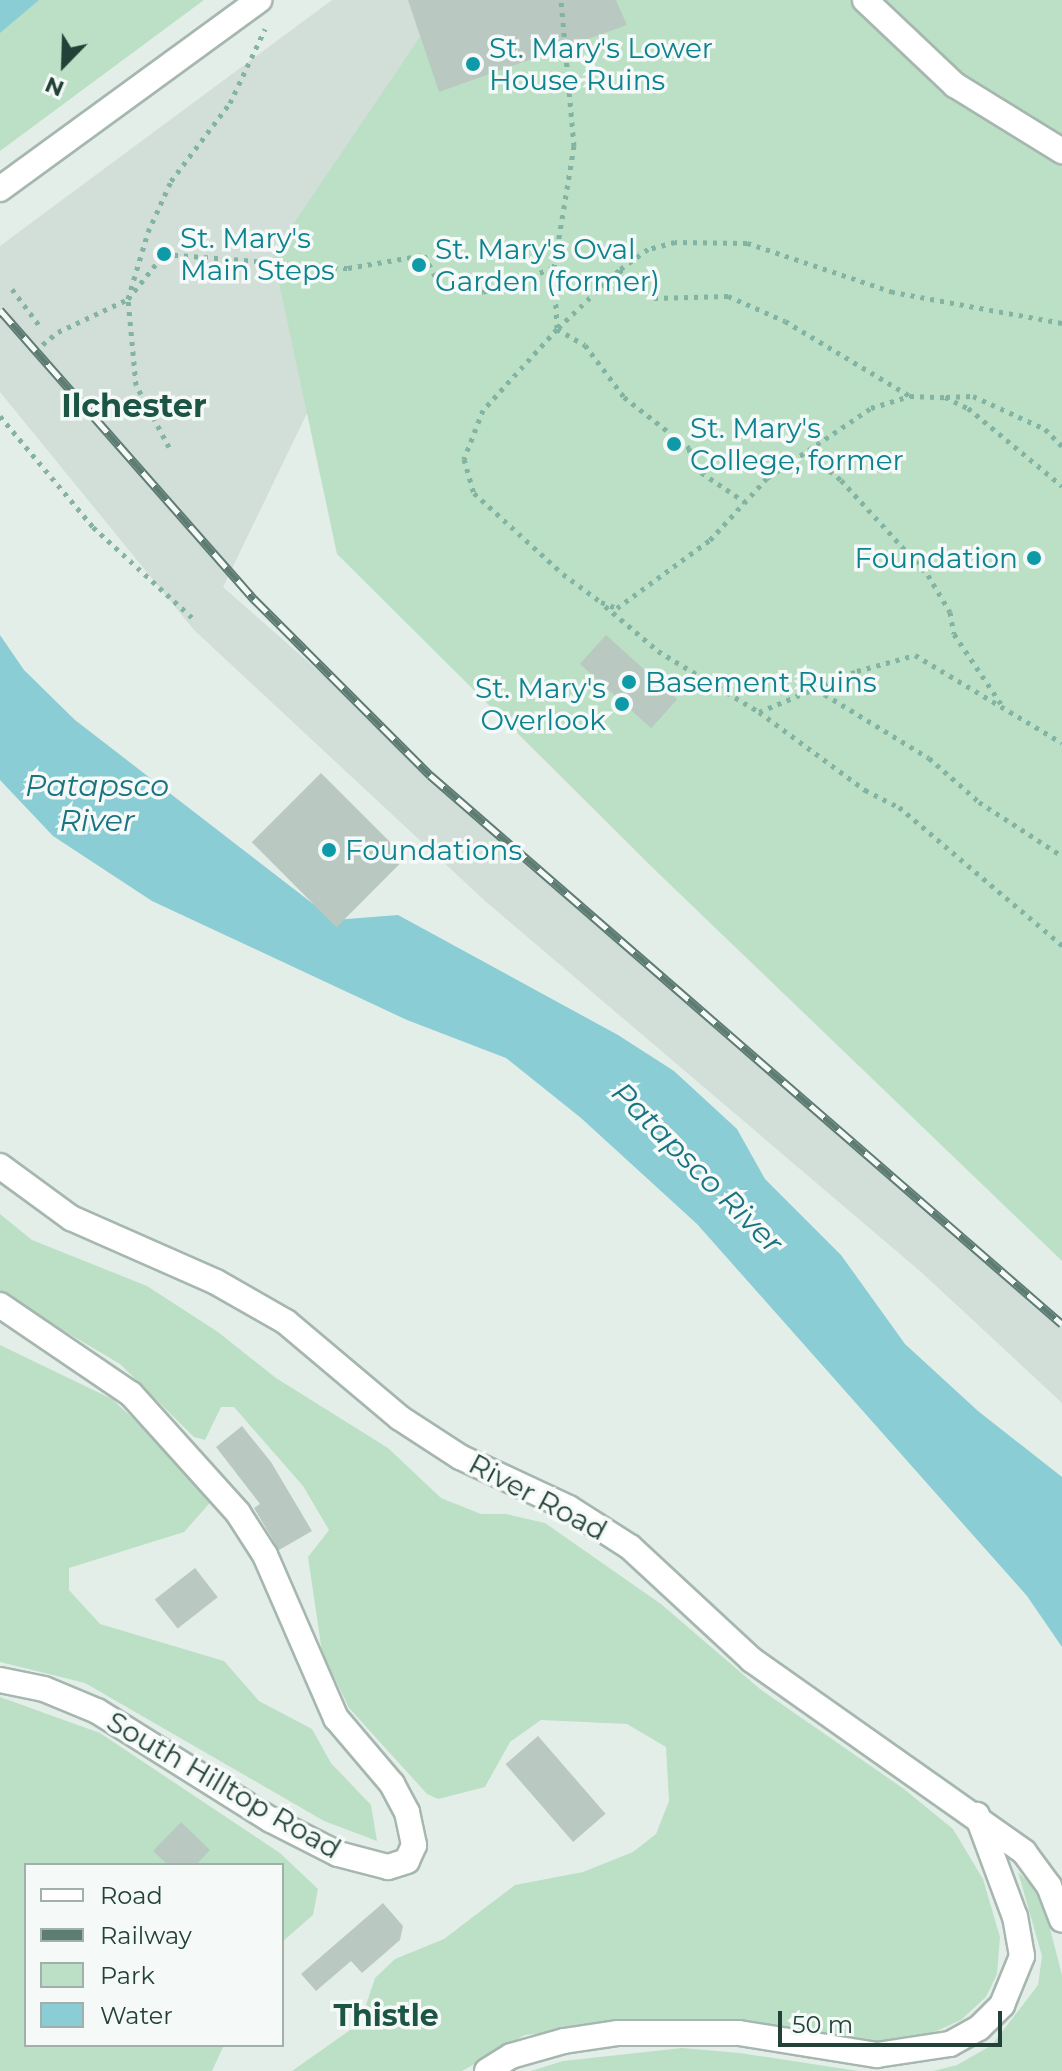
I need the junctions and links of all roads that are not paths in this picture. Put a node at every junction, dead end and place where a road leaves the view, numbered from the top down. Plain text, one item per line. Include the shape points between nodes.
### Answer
1 (865, 0) edge
2 (264, 10) edge
3 (1062, 151) edge
4 (0, 189) edge
5 (0, 1166) edge
6 (0, 1305) edge
7 (0, 1680) edge
8 (976, 1813) junction
9 (1062, 1920) edge
10 (487, 2071) edge

1 - 3 street via 955,85
2 - 4 street
5 - 8 street, River Road via 71,1218 216,1282 286,1322 400,1418 460,1457 569,1508 630,1547 752,1660 825,1715
6 - 7 street, South Hilltop Road via 131,1394 238,1513 265,1555 336,1718 392,1784 407,1812 414,1845 407,1861 388,1867 338,1854 271,1820 97,1711 44,1689
8 - 9 street, River Road via 1024,1852 1049,1886
8 - 10 street via 1015,1917 1022,1956 1002,2005 979,2028 950,2044 877,2055 739,2033 618,2033 511,2056

